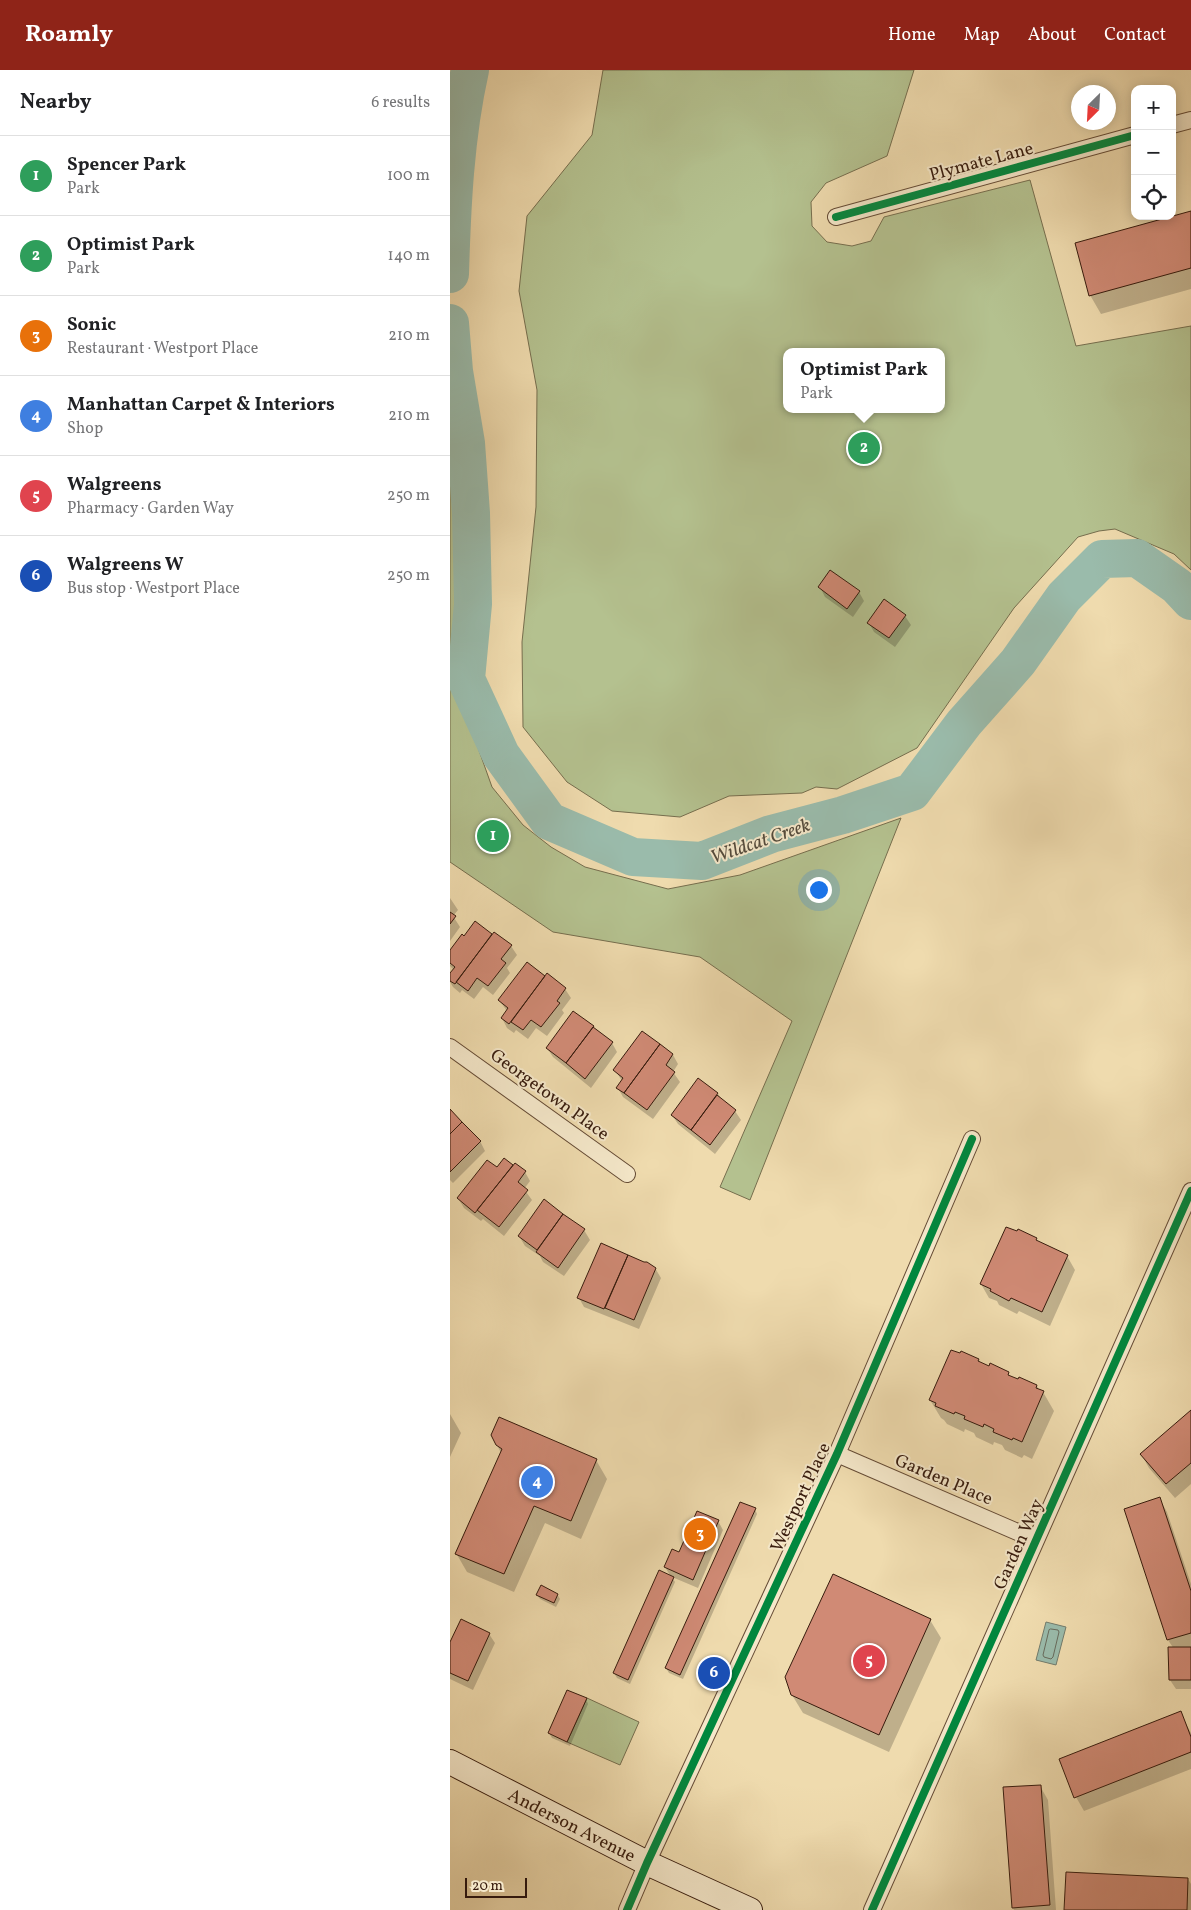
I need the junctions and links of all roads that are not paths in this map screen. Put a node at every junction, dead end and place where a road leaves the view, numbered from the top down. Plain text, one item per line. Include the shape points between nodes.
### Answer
1 (1191, 120) edge
2 (1176, 124) edge
3 (1131, 136) edge
4 (836, 217) dead end
5 (450, 1047) edge
6 (972, 1139) dead end
7 (627, 1174) dead end
8 (1191, 1191) edge
9 (837, 1454) junction
10 (1036, 1540) junction
11 (450, 1762) edge
12 (647, 1863) junction
13 (627, 1910) edge
14 (750, 1910) edge
15 (872, 1910) edge

1 - 2 street
3 - 4 street, Plymate Lane
5 - 7 street, Georgetown Place
6 - 9 street, Westport Place
8 - 10 street, Garden Way
9 - 10 street, Garden Place
9 - 12 street, Westport Place
10 - 15 street, Garden Way
11 - 12 main road, Anderson Avenue
12 - 13 street, Westport Place
12 - 14 main road, Anderson Avenue

